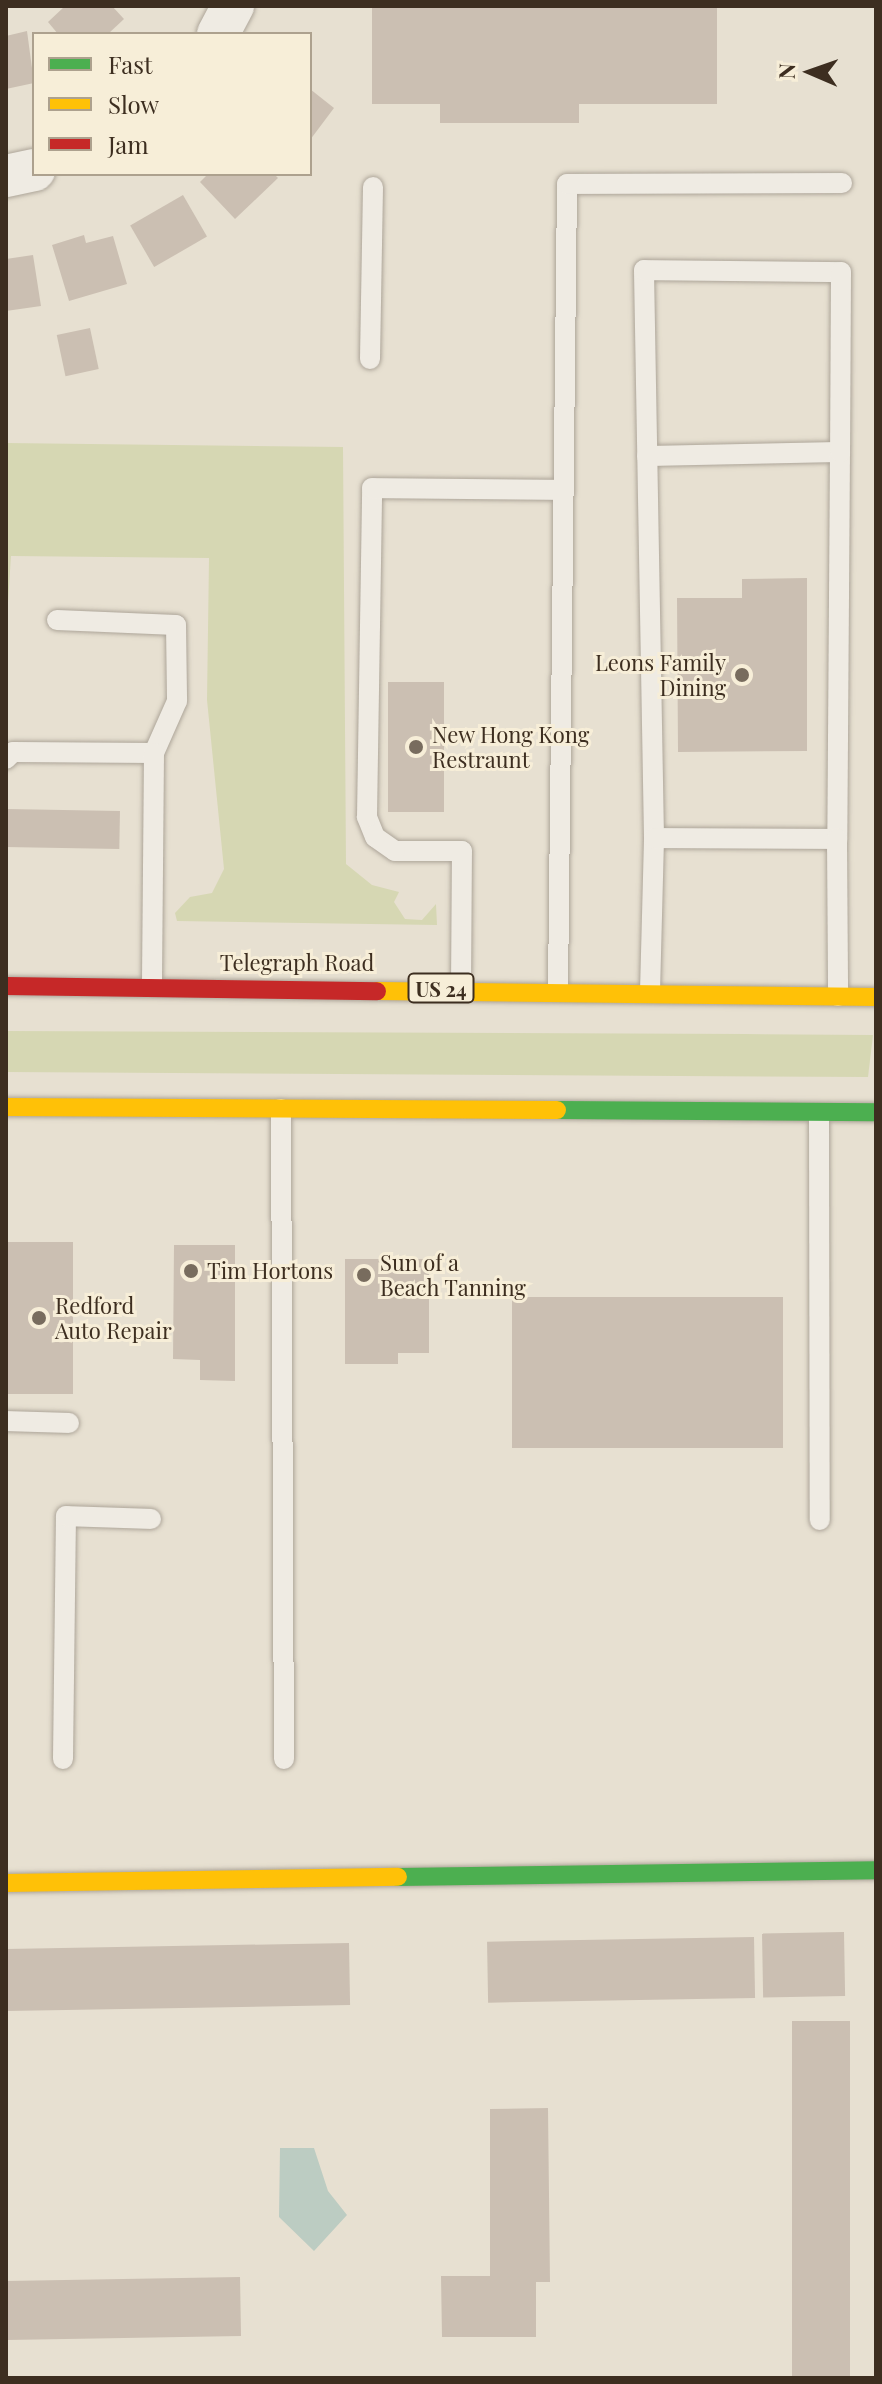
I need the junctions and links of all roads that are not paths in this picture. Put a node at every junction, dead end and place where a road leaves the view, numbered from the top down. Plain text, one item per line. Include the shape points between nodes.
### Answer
1 (233, 6) edge
2 (219, 32) edge
3 (32, 170) edge
4 (6, 176) edge
5 (842, 183) dead end
6 (373, 187) dead end
7 (370, 359) dead end
8 (840, 452) junction
9 (647, 456) junction
10 (561, 490) junction
11 (57, 620) dead end
12 (154, 753) junction
13 (6, 759) edge
14 (654, 838) junction
15 (837, 839) junction
16 (6, 986) edge
17 (152, 986) junction
18 (461, 989) junction
19 (558, 990) junction
20 (650, 992) junction
21 (838, 996) junction
22 (876, 997) edge
23 (6, 1107) edge
24 (281, 1109) junction
25 (876, 1112) edge
26 (819, 1114) junction
27 (6, 1421) edge
28 (69, 1423) dead end
29 (151, 1519) dead end
30 (820, 1520) dead end
31 (63, 1759) dead end
32 (284, 1759) dead end
33 (876, 1870) edge
34 (6, 1883) edge

1 - 2 street
3 - 4 street
5 - 10 lane via 567,184
6 - 7 lane
8 - 9 lane
8 - 9 lane via 841,272 644,270
8 - 15 lane
9 - 14 lane
10 - 18 lane via 372,488 367,817 375,837 395,851 462,851
10 - 19 lane
11 - 12 lane via 176,625 177,701
12 - 13 lane via 13,752
12 - 17 lane
14 - 15 lane
14 - 20 lane
15 - 21 lane
16 - 17 main road, Telegraph Road / US 24
17 - 18 main road, Telegraph Road / US 24
18 - 19 main road, Telegraph Road / US 24
19 - 20 main road, Telegraph Road / US 24
20 - 21 main road, Telegraph Road / US 24
21 - 22 main road, Telegraph Road / US 24
23 - 24 main road
24 - 26 main road
24 - 32 lane
25 - 26 main road
26 - 30 lane
27 - 28 lane
29 - 31 lane via 66,1516
33 - 34 main road

